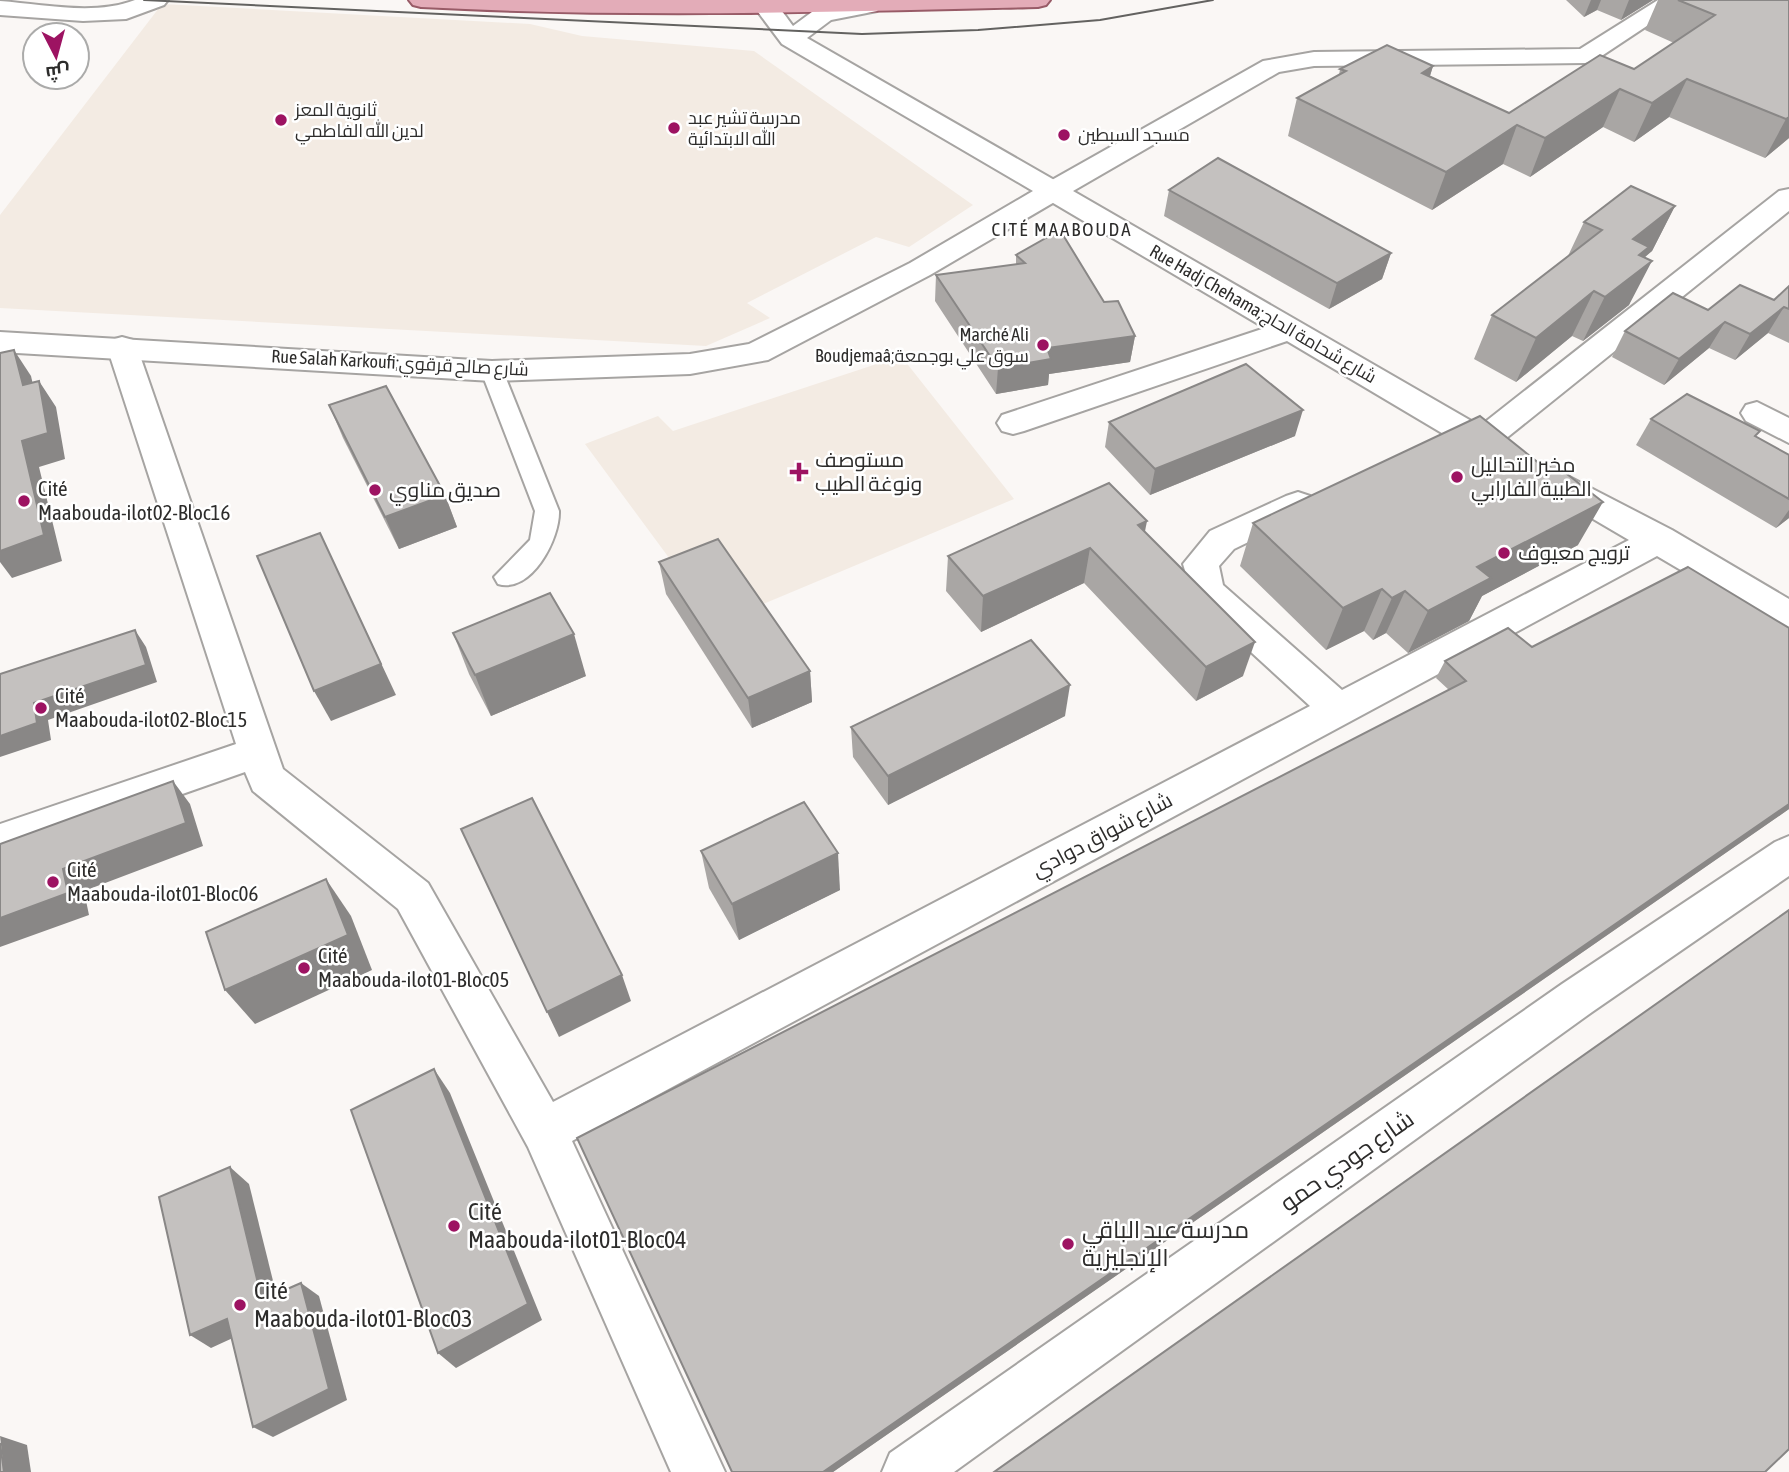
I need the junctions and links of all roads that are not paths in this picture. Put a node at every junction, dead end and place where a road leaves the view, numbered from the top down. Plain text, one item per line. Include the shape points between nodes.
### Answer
1 (156, 0) edge
2 (421, 0) edge
3 (1038, 0) edge
4 (1674, 0) edge
5 (699, 4) edge
6 (869, 6) junction
7 (0, 8) edge
8 (767, 8) junction
9 (791, 39) junction
10 (1053, 191) junction
11 (1789, 197) edge
12 (1290, 330) junction
13 (0, 342) edge
14 (122, 347) junction
15 (492, 371) junction
16 (1758, 412) dead end
17 (1013, 424) dead end
18 (1789, 432) edge
19 (1469, 435) junction
20 (1420, 446) edge
21 (1321, 493) edge
22 (1660, 539) junction
23 (507, 577) dead end
24 (1789, 616) edge
25 (1339, 710) junction
26 (258, 752) junction
27 (0, 841) edge
28 (1789, 855) edge
29 (544, 1131) junction
30 (698, 1472) edge
31 (909, 1472) edge

1 - 7 street via 126,12
2 - 5 main road via 548,7
3 - 6 main road
4 - 10 street, Rue Salah Karkoufi;شارع صالح قرقوي via 1585,56 1314,59 1272,66
5 - 8 main road
6 - 8 main road
6 - 9 street via 824,14
8 - 9 street, Rue Hadj Chehama;شارع شحامة الحاج
9 - 10 street, Rue Hadj Chehama;شارع شحامة الحاج
10 - 12 street, Rue Hadj Chehama;شارع شحامة الحاج
10 - 15 street, Rue Salah Karkoufi;شارع صالح قرقوي via 920,269 757,353 690,364
11 - 19 street
12 - 17 street
12 - 19 street, Rue Hadj Chehama;شارع شحامة الحاج
13 - 14 street, Rue Salah Karkoufi;شارع صالح قرقوي
14 - 15 street, Rue Salah Karkoufi;شارع صالح قرقوي
14 - 26 street
15 - 23 lane via 547,511 548,528 540,550
16 - 18 street
19 - 20 street
19 - 22 street, Rue Hadj Chehama;شارع شحامة الحاج
21 - 25 street via 1222,540 1201,564 1207,592
22 - 24 street, Rue Hadj Chehama;شارع شحامة الحاج
22 - 25 street, شارع شواق دوادي
25 - 29 street, شارع شواق دوادي
26 - 27 street
26 - 29 street via 267,779 413,896
28 - 31 street, شارع جودي حمو via 1577,998
29 - 30 street

